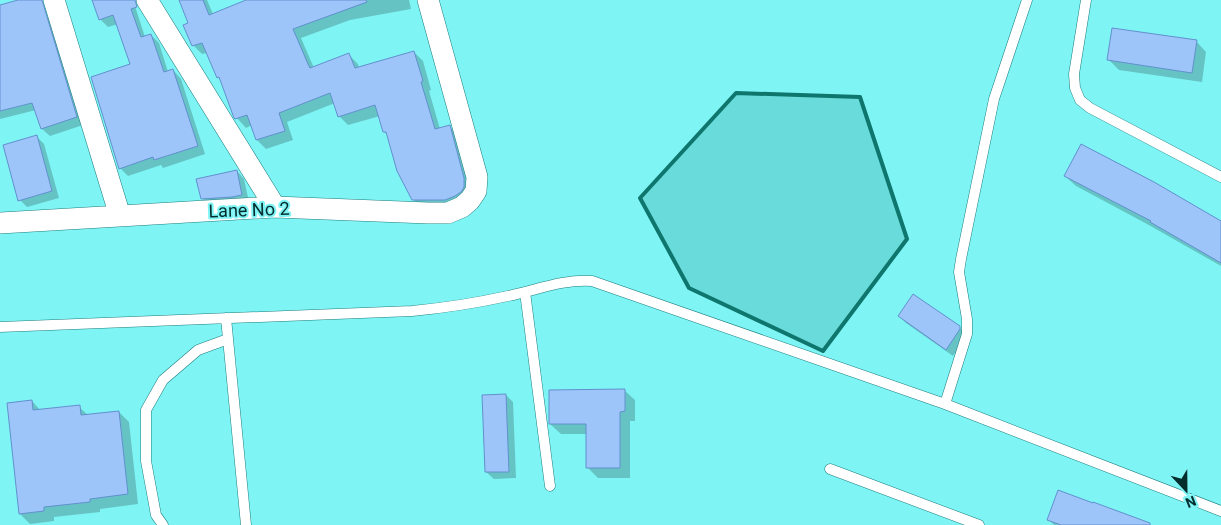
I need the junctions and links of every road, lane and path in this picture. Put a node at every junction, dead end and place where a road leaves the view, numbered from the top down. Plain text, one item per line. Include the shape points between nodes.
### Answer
1 (54, 0) edge
2 (147, 0) edge
3 (428, 0) edge
4 (1027, 0) edge
5 (1086, 0) edge
6 (1221, 177) edge
7 (275, 207) junction
8 (120, 216) junction
9 (1, 220) edge
10 (525, 292) junction
11 (226, 318) junction
12 (0, 327) edge
13 (228, 339) junction
14 (945, 404) junction
15 (830, 469) dead end
16 (550, 486) dead end
17 (1221, 511) edge
18 (163, 525) edge
19 (246, 525) edge
20 (979, 525) edge

1 - 8 street
2 - 7 street
3 - 7 street, Lane No 2 via 477,177 476,191 470,200 448,213 428,214
4 - 14 lane via 994,99 960,259 967,334
5 - 6 lane via 1074,74 1080,100
7 - 8 street, Lane No 2
8 - 9 street, Lane No 2
10 - 11 lane via 412,312
10 - 14 lane via 563,282 592,280
10 - 16 lane
11 - 12 lane
11 - 13 lane
13 - 18 lane via 198,350 163,380 146,410 146,461 156,514
13 - 19 lane
14 - 17 lane
15 - 20 lane

